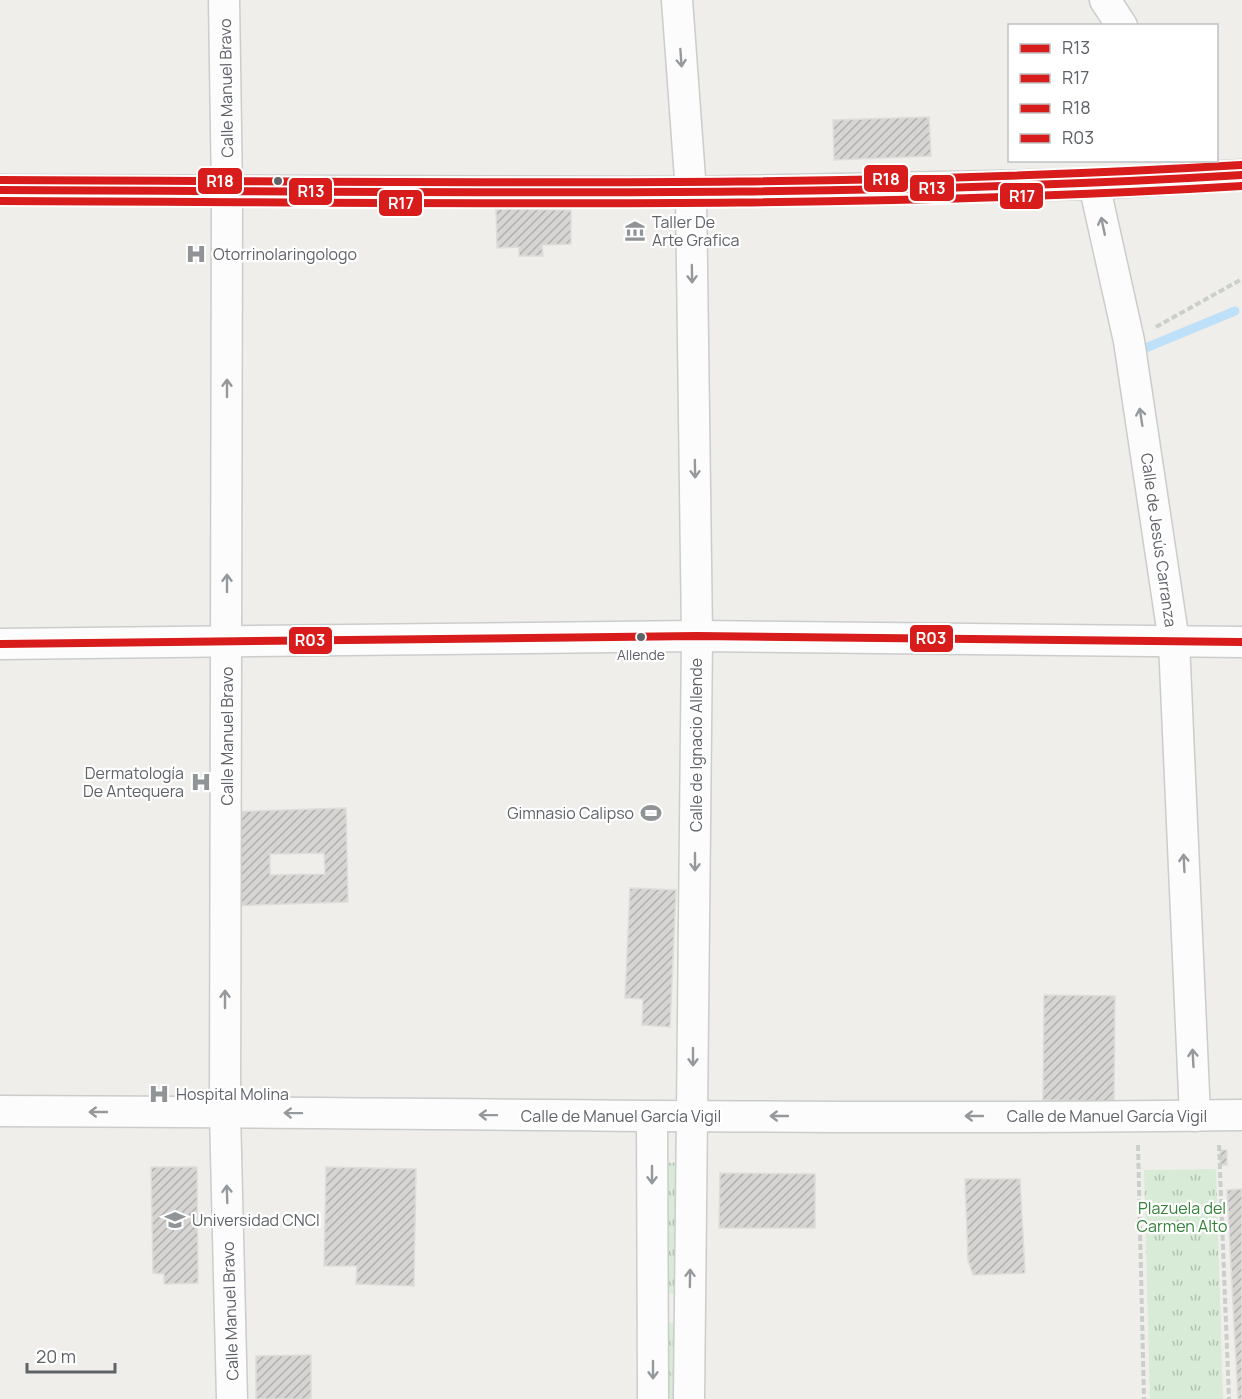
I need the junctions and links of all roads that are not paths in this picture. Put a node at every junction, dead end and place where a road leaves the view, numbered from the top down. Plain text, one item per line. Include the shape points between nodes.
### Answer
1 (224, 0) edge
2 (677, 0) edge
3 (1105, 0) edge
4 (1121, 24) edge
5 (1198, 169) edge
6 (1242, 175) edge
7 (1094, 184) junction
8 (0, 190) edge
9 (227, 192) junction
10 (691, 192) junction
11 (697, 636) junction
12 (227, 641) junction
13 (1174, 642) junction
14 (1242, 642) edge
15 (0, 644) edge
16 (0, 1112) edge
17 (225, 1112) junction
18 (1218, 1115) edge
19 (693, 1116) junction
20 (652, 1117) junction
21 (652, 1309) junction
22 (690, 1311) junction
23 (232, 1399) edge
24 (653, 1399) edge
25 (689, 1399) edge

1 - 9 street, Calle Manuel Bravo
2 -> 10 street, Calle de Ignacio Allende
3 - 4 street
5 - 6 street
5 - 7 street
7 - 10 street
13 -> 7 street, Calle de Jesús Carranza via 1129,340
8 - 9 street
9 - 10 street
12 -> 9 street, Calle Manuel Bravo
10 -> 11 street, Calle de Ignacio Allende
11 - 12 street
11 - 13 street
11 -> 19 street, Calle de Ignacio Allende
12 - 15 street
17 -> 12 street, Calle Manuel Bravo
13 - 14 street
18 -> 13 street, Calle de Jesús Carranza
17 -> 16 street, Calle de Manuel García Vigil
20 -> 17 street, Calle de Manuel García Vigil
23 -> 17 street, Calle Manuel Bravo
18 -> 19 street, Calle de Manuel García Vigil
19 - 20 street, Calle de Manuel García Vigil
22 -> 19 street, Calle de Ignacio Allende
20 -> 21 street
21 - 22 street
21 -> 24 street
22 - 25 street, Calle de Ignacio Allende

